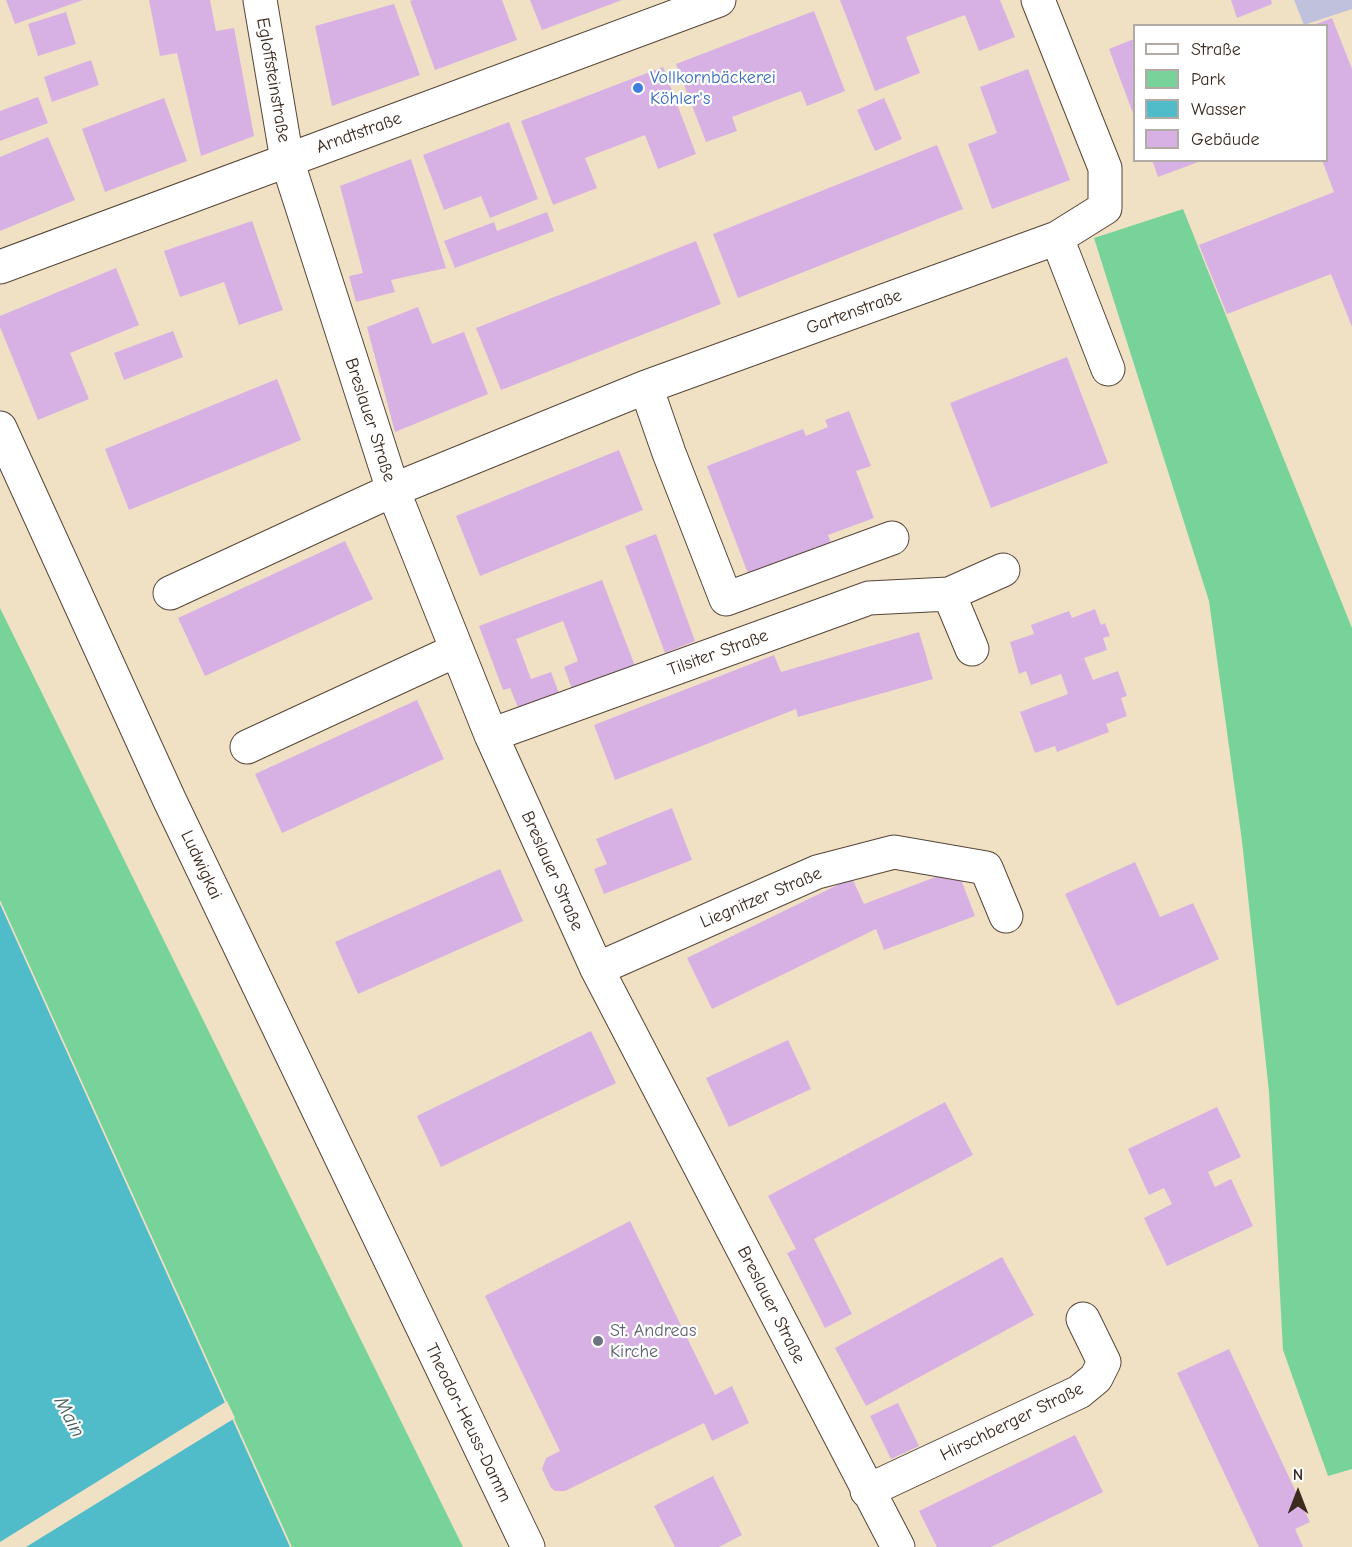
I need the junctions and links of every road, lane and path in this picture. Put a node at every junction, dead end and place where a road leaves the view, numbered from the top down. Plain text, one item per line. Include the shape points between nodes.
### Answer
1 (260, 0) edge
2 (719, 0) edge
3 (1038, 0) edge
4 (287, 160) junction
5 (1057, 238) junction
6 (0, 267) edge
7 (1108, 369) dead end
8 (646, 387) junction
9 (0, 428) edge
10 (393, 490) junction
11 (892, 538) dead end
12 (1003, 570) dead end
13 (170, 592) dead end
14 (949, 594) junction
15 (972, 649) dead end
16 (457, 650) junction
17 (491, 735) junction
18 (247, 747) dead end
19 (1006, 916) dead end
20 (597, 969) junction
21 (408, 1300) joint
22 (1083, 1319) dead end
23 (867, 1491) junction
24 (528, 1547) edge
25 (898, 1547) edge

1 - 4 street, Egloffsteinstraße
2 - 4 street, Arndtstraße
3 - 5 street, Gartenstraße via 1105,168 1105,208
4 - 6 street, Arndtstraße
4 - 10 street, Breslauer Straße
5 - 7 street
5 - 8 street, Gartenstraße
8 - 10 street, Gartenstraße
8 - 11 street via 726,598
9 - 21 street, Ludwigkai via 170,801
10 - 13 street, Gartenstraße
10 - 16 street, Breslauer Straße
12 - 14 street, Tilsiter Straße
14 - 15 street
14 - 17 street, Tilsiter Straße via 869,598
16 - 17 street, Breslauer Straße
16 - 18 street
17 - 20 street, Breslauer Straße
19 - 20 street, Liegnitzer Straße via 986,868 894,852 817,872
20 - 23 street, Breslauer Straße
21 - 24 street, Theodor-Heuss-Damm
22 - 23 street, Hirschberger Straße via 1104,1362 1096,1378 1079,1392
23 - 25 street, Breslauer Straße

